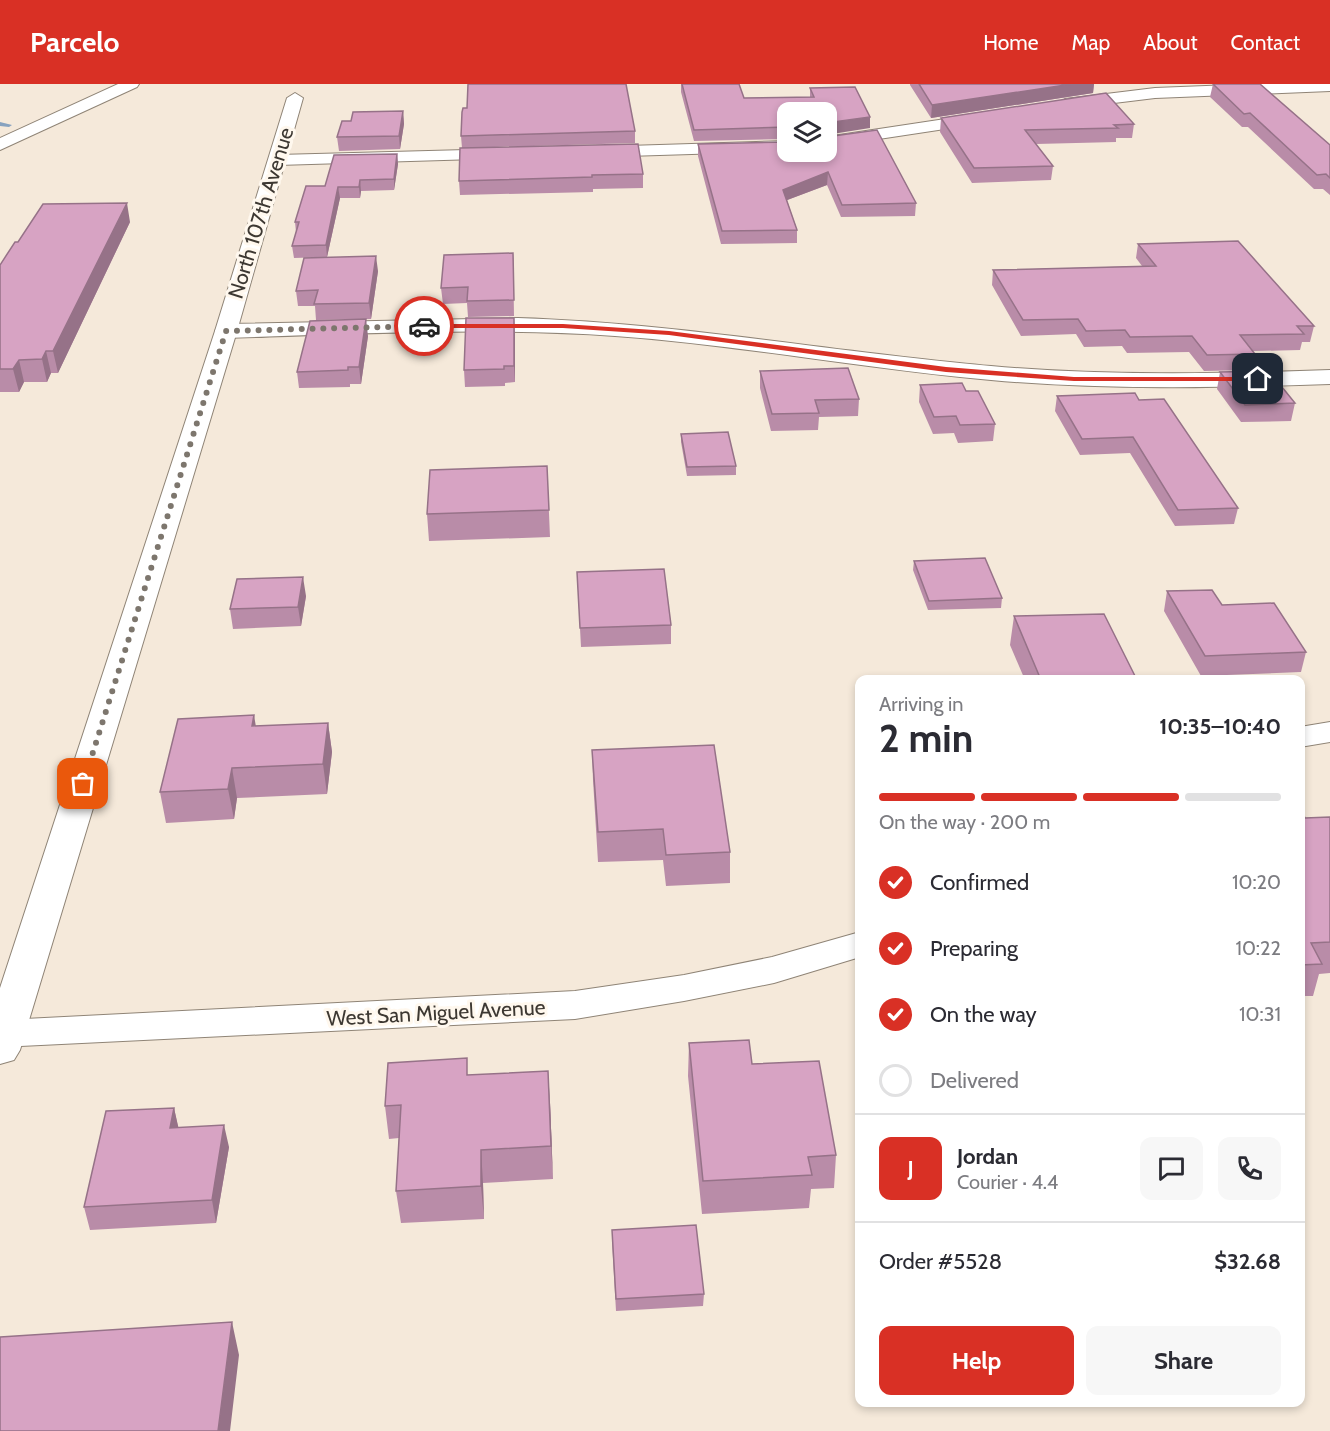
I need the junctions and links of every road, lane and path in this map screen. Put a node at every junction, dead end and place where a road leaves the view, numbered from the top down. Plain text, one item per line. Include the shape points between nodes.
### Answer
1 (131, 84) edge
2 (1326, 89) edge
3 (295, 98) dead end
4 (1047, 107) edge
5 (1004, 114) edge
6 (837, 140) edge
7 (0, 146) edge
8 (777, 146) edge
9 (576, 153) edge
10 (517, 154) edge
11 (278, 160) junction
12 (226, 331) junction
13 (1327, 381) edge
14 (1330, 732) edge
15 (1305, 736) edge
16 (855, 946) edge
17 (2, 1042) edge

1 - 7 street
2 - 4 street via 1155,93
3 - 11 street, North 107th Avenue
5 - 6 street
8 - 9 street
10 - 11 street
11 - 12 street, North 107th Avenue
12 - 13 street via 563,326 669,333 1020,376 1129,381
12 - 17 street, North 107th Avenue
14 - 15 street
16 - 17 street, West San Miguel Avenue via 774,970 575,1005

